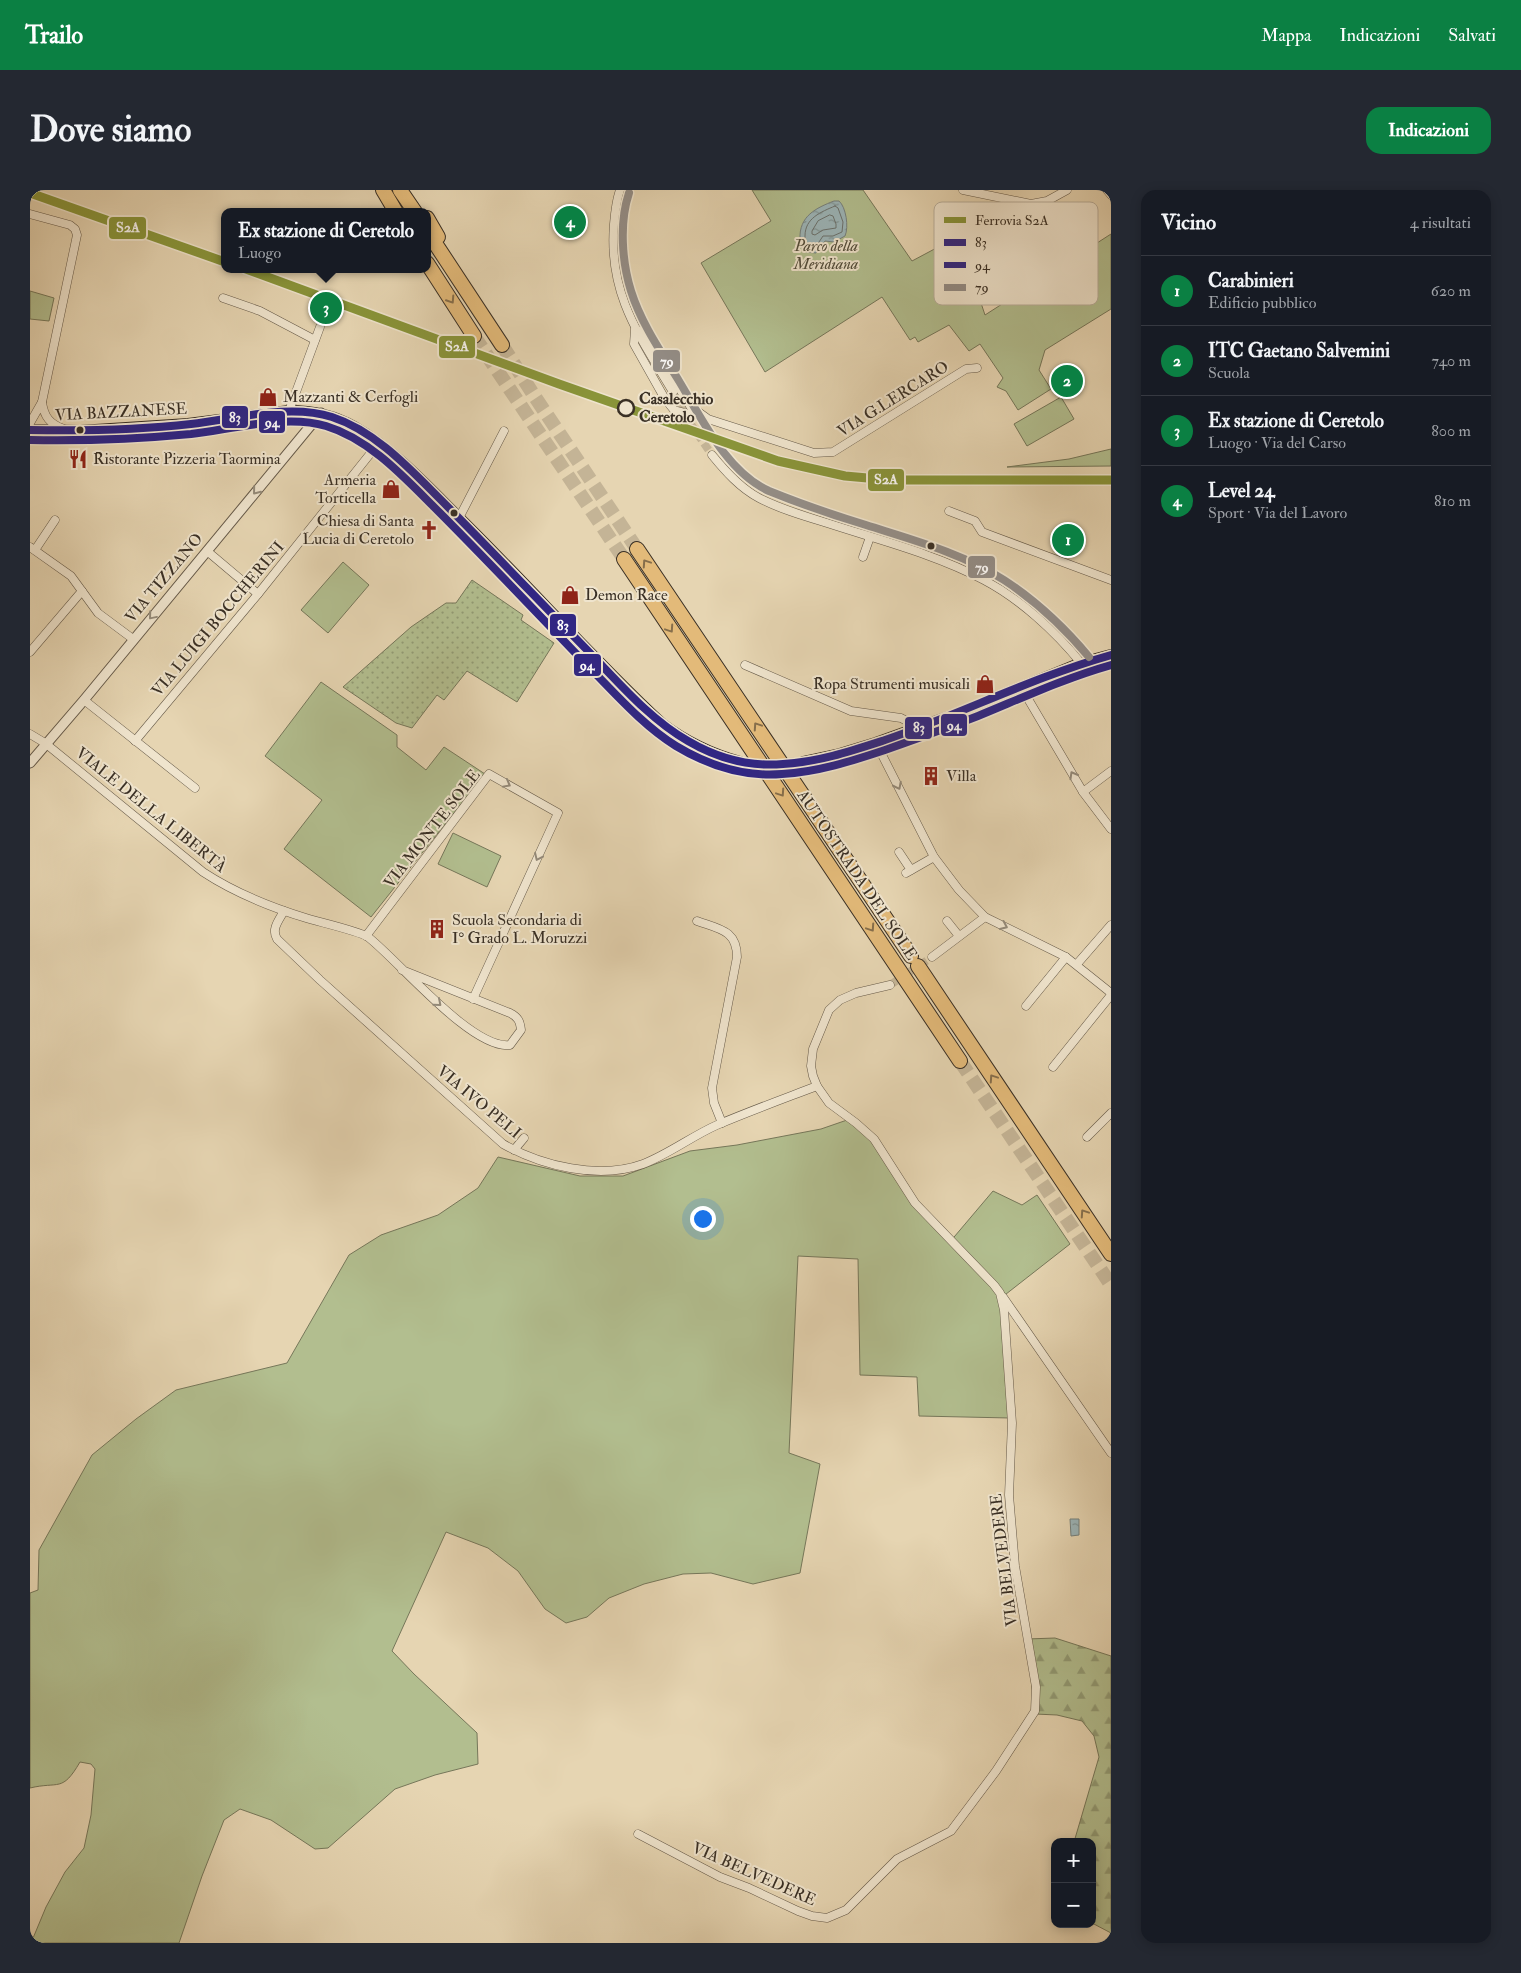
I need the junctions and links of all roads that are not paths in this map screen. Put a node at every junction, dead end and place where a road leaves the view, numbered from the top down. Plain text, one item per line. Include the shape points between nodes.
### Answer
1 (382, 190) edge
2 (400, 190) edge
3 (411, 190) edge
4 (620, 190) edge
5 (963, 190) edge
6 (1068, 190) edge
7 (1107, 190) edge
8 (1060, 192) edge
9 (1111, 195) edge
10 (1021, 202) edge
11 (1042, 202) edge
12 (393, 208) edge
13 (412, 208) edge
14 (422, 208) edge
15 (30, 214) edge
16 (431, 225) edge
17 (431, 237) edge
18 (431, 269) edge
19 (222, 298) dead end
20 (480, 309) junction
21 (320, 327) dead end
22 (635, 329) junction
23 (474, 336) tunnel mouth
24 (315, 340) junction
25 (502, 346) tunnel mouth
26 (978, 368) dead end
27 (673, 392) tunnel mouth
28 (42, 405) junction
29 (289, 411) junction
30 (321, 413) junction
31 (708, 419) junction
32 (30, 424) edge
33 (35, 431) edge
34 (68, 431) junction
35 (504, 431) dead end
36 (378, 444) junction
37 (712, 455) tunnel mouth
38 (949, 511) dead end
39 (459, 518) junction
40 (55, 520) dead end
41 (870, 537) junction
42 (32, 548) edge
43 (637, 549) tunnel mouth
44 (207, 551) junction
45 (862, 557) dead end
46 (624, 559) tunnel mouth
47 (1111, 580) edge
48 (82, 591) junction
49 (258, 594) junction
50 (133, 639) junction
51 (30, 652) edge
52 (1111, 655) edge
53 (1082, 663) junction
54 (745, 665) dead end
55 (1021, 687) junction
56 (84, 700) junction
57 (918, 727) junction
58 (30, 734) edge
59 (135, 741) junction
60 (876, 742) junction
61 (46, 743) junction
62 (740, 762) tunnel mouth
63 (803, 762) tunnel mouth
64 (30, 763) edge
65 (1111, 771) edge
66 (195, 788) dead end
67 (1083, 792) junction
68 (1111, 830) edge
69 (899, 852) dead end
70 (934, 857) junction
71 (284, 911) junction
72 (984, 917) junction
73 (697, 921) dead end
74 (948, 921) dead end
75 (1111, 925) edge
76 (366, 936) junction
77 (959, 936) junction
78 (1066, 957) junction
79 (932, 958) tunnel mouth
80 (1077, 964) junction
81 (402, 970) junction
82 (890, 985) tunnel mouth
83 (1111, 994) edge
84 (473, 998) junction
85 (1026, 1006) dead end
86 (960, 1061) tunnel mouth
87 (1053, 1067) dead end
88 (816, 1086) junction
89 (1111, 1113) edge
90 (722, 1123) junction
91 (1087, 1137) dead end
92 (524, 1138) dead end
93 (514, 1150) junction
94 (1111, 1254) edge
95 (1000, 1293) junction
96 (1111, 1453) edge
97 (638, 1834) dead end

1 - 12 highway
2 - 13 highway
3 - 14 highway
4 - 22 street via 616,199 612,245 624,307
5 - 10 street
6 - 8 street
7 - 9 street
8 - 11 street
15 - 28 street via 70,226 77,235
16 - 20 highway
17 - 20 highway
18 -> 23 highway
19 - 24 street via 260,310
20 - 25 highway
21 - 24 street
22 - 27 street
22 - 31 street via 646,334 690,406
22 - 31 street, VIA G.LERCARO via 634,344 665,399 674,410
24 - 29 street
26 - 31 street, VIA G.LERCARO via 966,369 833,452 814,453
28 - 32 street
28 - 33 street
28 - 34 street via 49,421
29 - 30 main road, VIA BAZZANESE
29 - 34 main road, VIA BAZZANESE via 188,424
30 - 36 main road, VIA BAZZANESE via 355,428
30 -> 44 street, VIA TIZZANO
33 - 34 main road, VIA BAZZANESE
35 - 39 street
36 - 39 main road, VIA BAZZANESE
36 - 49 street, VIA LUIGI BOCCHERINI
37 - 41 street via 732,478 758,498
38 - 47 street via 973,520 982,532
39 - 62 main road, VIA BAZZANESE via 662,724 689,742
40 - 42 street
41 - 45 street
41 - 53 street via 984,580 1047,627
42 - 48 street via 71,576
94 -> 43 highway, AUTOSTRADA DEL SOLE
44 - 49 street
44 -> 50 street, VIA TIZZANO
46 -> 86 highway, AUTOSTRADA DEL SOLE
48 - 50 street via 98,613
48 - 51 street
49 - 59 street, VIA LUIGI BOCCHERINI
50 - 56 street, VIA TIZZANO
52 - 53 main road
53 - 55 main road
54 - 57 street via 851,711 901,718
55 - 57 main road
67 -> 55 street
56 - 59 street
56 - 61 street, VIA TIZZANO
57 - 60 main road
58 - 61 street, VIALE DELLA LIBERTÀ
59 - 66 street
60 - 63 main road
60 -> 70 street
61 - 64 street, VIA TIZZANO
61 - 71 street, VIALE DELLA LIBERTÀ via 203,872 226,887
65 - 67 street
67 - 68 street
69 - 70 street via 908,872
70 - 72 street
71 - 76 street, VIALE DELLA LIBERTÀ
71 - 93 street, VIA IVO PELI via 274,928 277,938 404,1056 503,1144
72 - 77 street
72 -> 78 street
73 - 90 street via 730,934 737,946 712,1088
74 - 77 street
75 - 80 street
76 - 81 street, VIALE DELLA LIBERTÀ
76 -> 84 street, VIA MONTE SOLE via 489,774 558,813
77 - 79 street
78 - 80 street
78 - 85 street
80 - 83 street
81 - 84 street
81 -> 84 street, VIALE DELLA LIBERTÀ via 466,1027 496,1045 510,1045 521,1030 517,1017
82 - 88 street, VIA BELVEDERE via 840,1000 829,1010 811,1057
83 - 87 street
88 - 90 street, VIA IVO PELI
88 - 95 street, VIA BELVEDERE via 829,1104 874,1139 916,1203
89 - 91 street
90 - 93 street, VIA IVO PELI via 643,1163 619,1170 562,1166
92 - 93 street
95 - 96 street
95 - 97 street, VIA BELVEDERE via 1012,1423 1009,1495 1036,1687 1035,1711 996,1771 951,1831 897,1859 846,1910 827,1918 805,1913 720,1877

